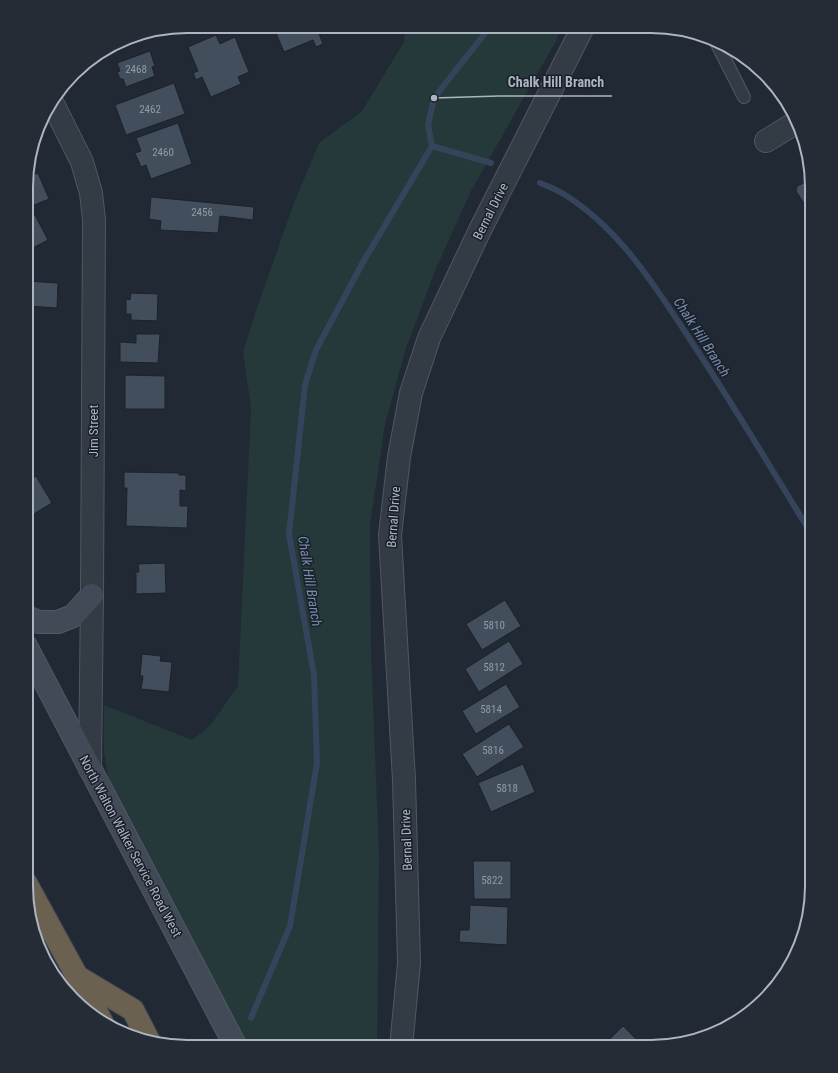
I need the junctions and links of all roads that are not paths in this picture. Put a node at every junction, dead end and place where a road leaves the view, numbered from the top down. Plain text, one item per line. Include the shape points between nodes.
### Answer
1 (580, 33) edge
2 (720, 49) edge
3 (744, 97) dead end
4 (55, 108) edge
5 (792, 125) edge
6 (766, 141) dead end
7 (92, 595) junction
8 (33, 620) edge
9 (33, 659) edge
10 (90, 769) junction
11 (33, 896) edge
12 (78, 977) junction
13 (95, 1010) edge
14 (146, 1035) edge
15 (232, 1040) edge
16 (402, 1040) edge

1 - 16 street, Bernal Drive via 479,232 429,338 411,392 399,457 390,535 404,780 409,963
2 - 3 lane
4 - 7 street, Jim Street via 82,162 91,193 94,220
5 - 6 street
7 - 8 main road via 73,616 58,622
7 - 10 street, Jim Street
9 - 10 main road, North Walton Walker Service Road West
10 - 15 main road, North Walton Walker Service Road West
11 - 12 highway
12 - 13 highway
12 - 14 highway via 133,1010

